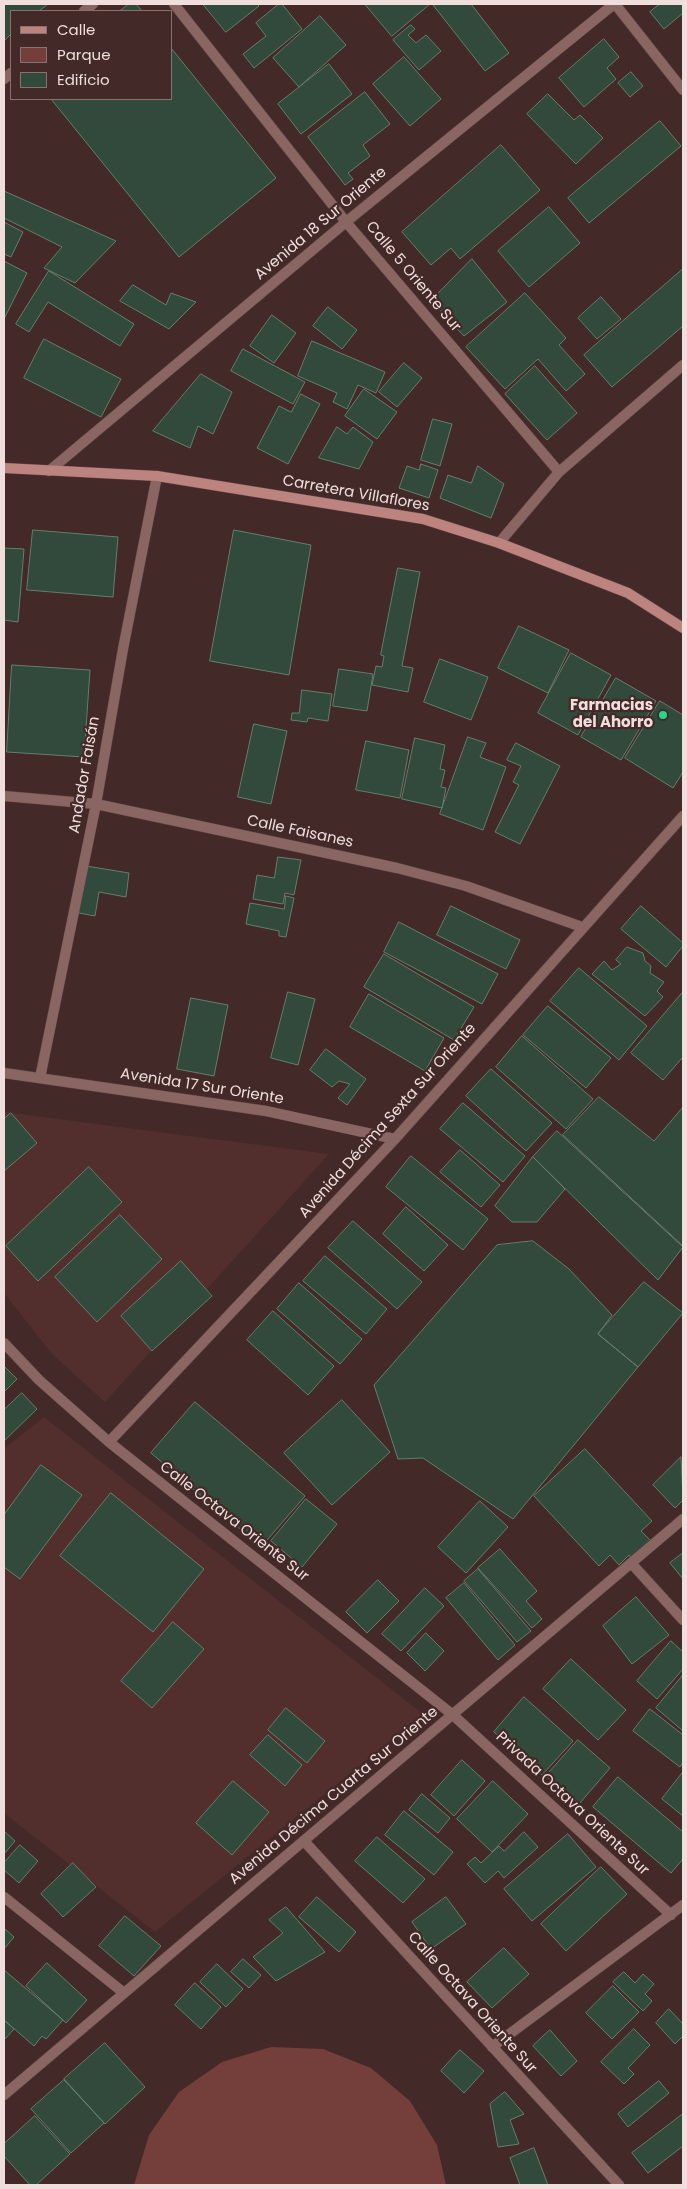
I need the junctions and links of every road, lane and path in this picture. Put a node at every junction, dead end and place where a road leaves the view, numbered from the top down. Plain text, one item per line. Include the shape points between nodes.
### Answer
1 (174, 4) edge
2 (615, 4) edge
3 (683, 90) edge
4 (346, 222) junction
5 (683, 365) edge
6 (4, 468) edge
7 (49, 471) junction
8 (559, 472) junction
9 (158, 476) junction
10 (499, 543) junction
11 (683, 628) edge
12 (4, 796) edge
13 (96, 804) junction
14 (683, 816) edge
15 (582, 927) junction
16 (4, 1073) edge
17 (40, 1078) junction
18 (395, 1139) junction
19 (4, 1343) edge
20 (110, 1442) junction
21 (683, 1519) edge
22 (631, 1564) junction
23 (683, 1620) edge
24 (453, 1715) junction
25 (304, 1841) junction
26 (4, 1897) edge
27 (683, 1905) edge
28 (671, 1915) junction
29 (124, 1994) junction
30 (492, 2047) junction
31 (4, 2095) edge
32 (619, 2185) edge

1 - 4 street, Calle 5 Oriente Sur
2 - 3 street
2 - 4 street, Avenida 18 Sur Oriente
4 - 7 street, Avenida 18 Sur Oriente
4 - 8 street, Calle 5 Oriente Sur
5 - 8 street
6 - 7 main road, Carretera Villaflores
7 - 9 main road, Carretera Villaflores
8 - 10 street
9 - 10 main road, Carretera Villaflores via 424,518
9 - 13 street, Andador Faisán
10 - 11 main road, Carretera Villaflores via 628,593
12 - 13 street, Calle Faisanes
13 - 15 street, Calle Faisanes via 466,886
13 - 17 street, Andador Faisán
14 - 15 street, Avenida Décima Sexta Sur Oriente
15 - 18 street, Avenida Décima Sexta Sur Oriente
16 - 17 street, Avenida 17 Sur Oriente
17 - 18 street, Avenida 17 Sur Oriente via 266,1110
18 - 20 street, Avenida Décima Sexta Sur Oriente
19 - 20 street, Calle Octava Oriente Sur via 39,1380
20 - 24 street, Calle Octava Oriente Sur
21 - 22 street, Avenida Décima Cuarta Sur Oriente
22 - 23 street
22 - 24 street, Avenida Décima Cuarta Sur Oriente
24 - 25 street, Avenida Décima Cuarta Sur Oriente
24 - 28 street, Privada Octava Oriente Sur
25 - 29 street, Avenida Décima Cuarta Sur Oriente
25 - 30 street, Calle Octava Oriente Sur
26 - 29 street
27 - 28 street
28 - 30 street
29 - 31 street, Avenida Décima Cuarta Sur Oriente
30 - 32 street, Calle Octava Oriente Sur

